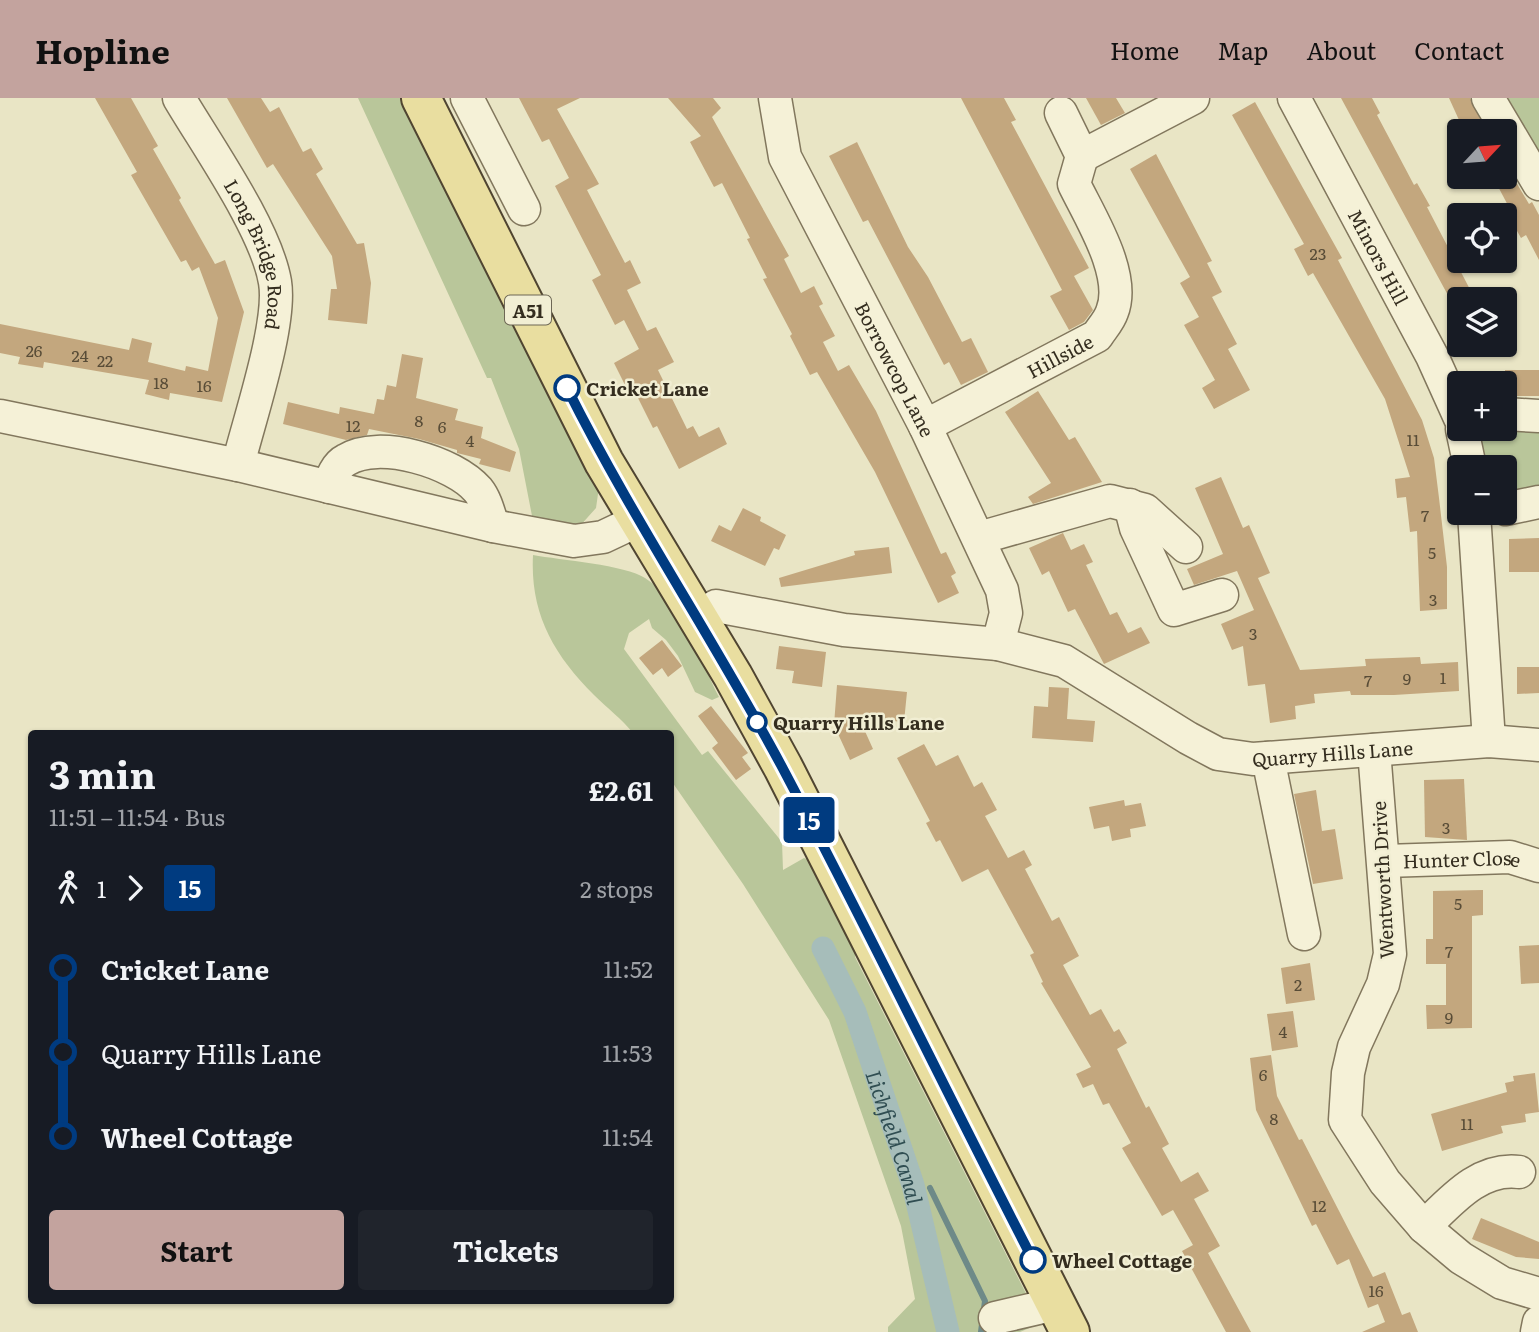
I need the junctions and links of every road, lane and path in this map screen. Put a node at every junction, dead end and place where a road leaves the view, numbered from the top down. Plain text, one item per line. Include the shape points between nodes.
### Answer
1 (179, 98) edge
2 (421, 98) edge
3 (467, 98) edge
4 (775, 98) edge
5 (1193, 98) edge
6 (1294, 98) edge
7 (1488, 98) edge
8 (1061, 113) dead end
9 (481, 126) junction
10 (446, 146) junction
11 (1082, 156) junction
12 (1539, 184) edge
13 (524, 209) dead end
14 (1447, 389) edge
15 (1517, 415) edge
16 (0, 416) edge
17 (1539, 416) edge
18 (925, 426) junction
19 (238, 465) junction
20 (329, 487) junction
21 (1539, 502) edge
22 (1130, 505) junction
23 (1517, 506) edge
24 (639, 520) junction
25 (1485, 525) edge
26 (493, 526) junction
27 (979, 538) junction
28 (1186, 547) dead end
29 (1222, 595) dead end
30 (697, 617) junction
31 (998, 644) junction
32 (1489, 741) junction
33 (1539, 745) edge
34 (1374, 750) junction
35 (1268, 758) junction
36 (1385, 861) junction
37 (1539, 866) edge
38 (1304, 934) dead end
39 (1519, 1172) dead end
40 (1424, 1227) junction
41 (1539, 1294) edge
42 (1003, 1310) dead end
43 (1063, 1318) edge
44 (1539, 1322) edge
45 (1537, 1332) edge

1 - 19 street, Long Bridge Road via 252,222 275,283 276,316
2 - 10 main road, A51
3 - 9 street
4 - 18 street, Borrowcop Lane via 785,157
5 - 11 street
6 - 14 street, Minors Hill
7 - 12 street
8 - 11 street
9 - 10 street
9 - 13 street
10 - 24 main road, A51 via 604,461
11 - 18 street, Hillside via 1074,184 1112,266 1116,298 1112,313 1097,336
15 - 17 street
16 - 19 street
18 - 27 street, Borrowcop Lane
19 - 20 street
20 - 26 street
20 - 26 street via 343,461 356,454 421,458 452,469 478,490
21 - 23 street
22 - 27 street via 1110,501
22 - 28 street via 1145,510
22 - 29 street via 1174,610
24 - 26 street via 603,537 574,541
24 - 30 main road, A51
25 - 32 street
27 - 31 street, Borrowcop Lane via 1002,590 1006,613
30 - 31 street, Quarry Hills Lane via 716,606 844,631
30 - 43 main road, A51 via 782,767
31 - 35 street, Quarry Hills Lane via 1064,661 1218,754
32 - 33 street, Quarry Hills Lane
32 - 34 street, Quarry Hills Lane
34 - 35 street, Quarry Hills Lane
34 - 36 street, Wentworth Drive
35 - 38 street
36 - 37 street, Hunter Close via 1510,857
36 - 40 street, Wentworth Drive via 1390,954 1354,1047 1345,1120 1385,1182
39 - 40 street via 1503,1170 1480,1178
40 - 41 street, Wentworth Drive via 1461,1258 1503,1283
42 - 43 street
44 - 45 street

